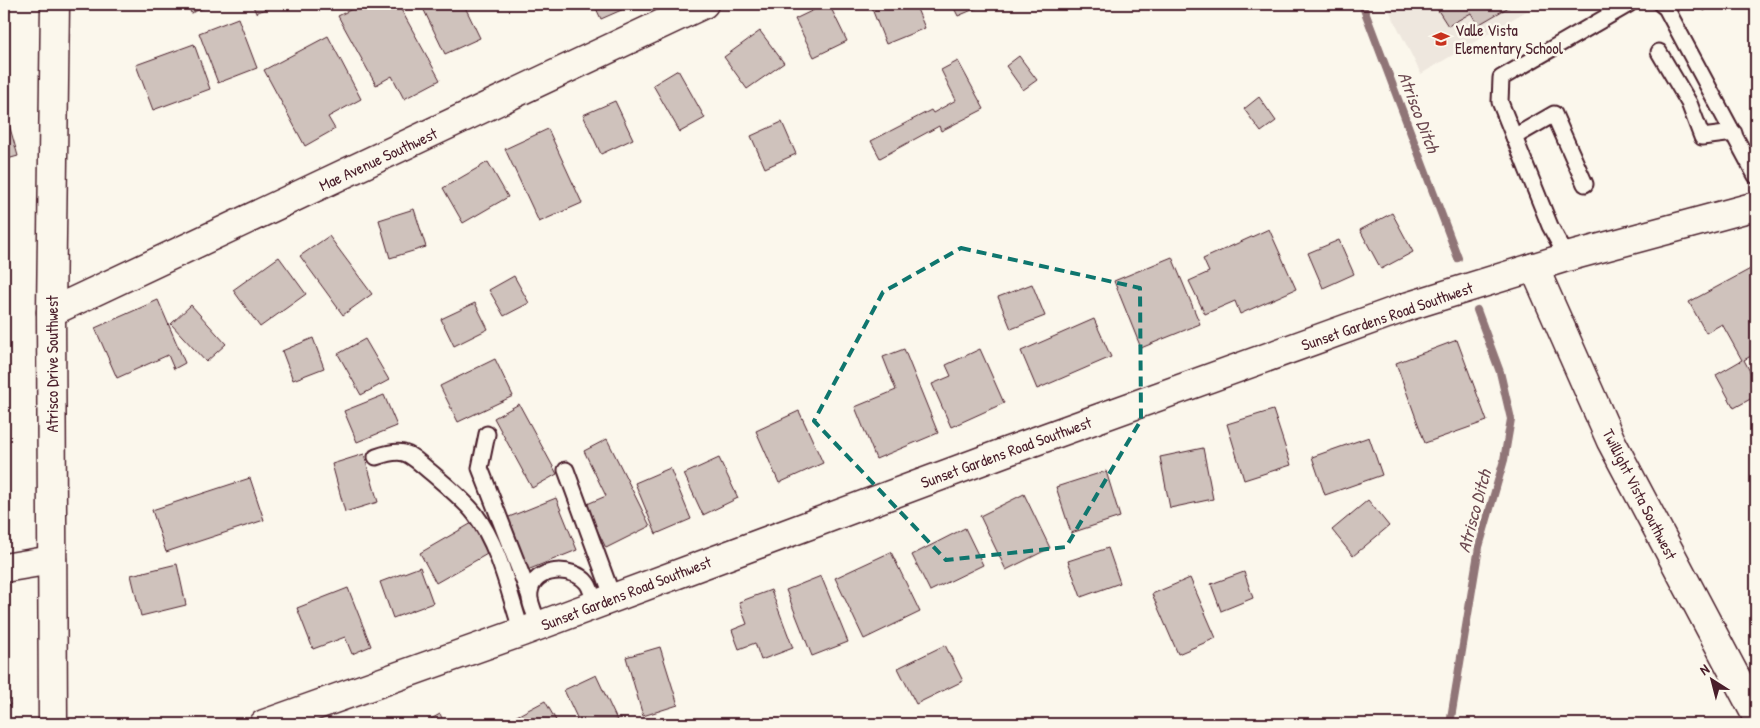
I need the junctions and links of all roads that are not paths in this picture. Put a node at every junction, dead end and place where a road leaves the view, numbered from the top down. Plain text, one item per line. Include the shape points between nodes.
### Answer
1 (55, 4) edge
2 (704, 4) edge
3 (1629, 4) edge
4 (1661, 4) edge
5 (1659, 52) dead end
6 (1734, 133) junction
7 (1514, 137) junction
8 (1756, 176) edge
9 (1585, 184) dead end
10 (1756, 206) edge
11 (1567, 257) junction
12 (1527, 270) junction
13 (50, 312) junction
14 (487, 434) dead end
15 (376, 457) dead end
16 (566, 470) dead end
17 (52, 560) junction
18 (4, 568) edge
19 (529, 594) junction
20 (604, 601) junction
21 (531, 629) junction
22 (1756, 715) edge
23 (53, 724) edge
24 (264, 724) edge

1 - 13 street, Atrisco Drive Southwest
2 - 13 street, Mae Avenue Southwest
3 - 7 lane via 1501,78 1500,102
4 - 6 lane
5 - 6 lane via 1689,103 1702,137
6 - 8 lane
7 - 9 lane via 1554,114
7 - 11 lane via 1550,226
10 - 11 street, Sunset Gardens Road Southwest
11 - 12 street, Sunset Gardens Road Southwest
12 - 20 street, Sunset Gardens Road Southwest via 1408,306
12 - 22 street, Twillight Vista Southwest via 1611,441
13 - 17 street, Atrisco Drive Southwest
14 - 19 lane via 480,468
15 - 21 lane via 394,451 407,452 474,514 485,530
16 - 20 lane
17 - 18 street
17 - 23 street, Atrisco Drive Southwest
19 - 20 lane via 538,579 562,570 588,583
19 - 21 lane
20 - 21 street, Sunset Gardens Road Southwest
21 - 24 street, Sunset Gardens Road Southwest

